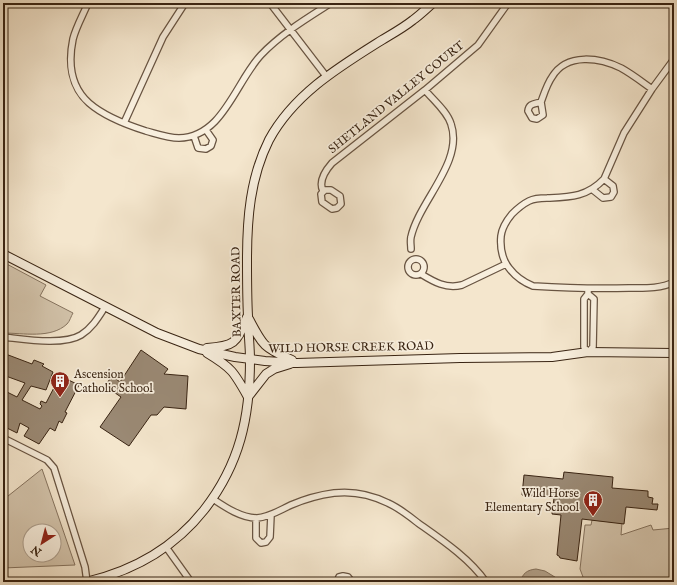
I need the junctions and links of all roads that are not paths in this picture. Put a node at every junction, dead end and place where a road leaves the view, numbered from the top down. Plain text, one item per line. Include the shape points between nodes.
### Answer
1 (88, 3) edge
2 (186, 3) edge
3 (194, 3) edge
4 (270, 3) edge
5 (331, 3) edge
6 (432, 3) edge
7 (508, 3) edge
8 (290, 29) junction
9 (674, 59) edge
10 (326, 76) junction
11 (652, 89) junction
12 (425, 90) junction
13 (541, 102) dead end
14 (124, 123) junction
15 (206, 130) junction
16 (194, 136) junction
17 (604, 179) junction
18 (593, 190) junction
19 (323, 191) dead end
20 (3, 254) edge
21 (413, 259) junction
22 (506, 264) junction
23 (421, 274) junction
24 (674, 282) edge
25 (588, 292) junction
26 (105, 307) junction
27 (248, 317) junction
28 (3, 337) edge
29 (199, 349) junction
30 (588, 352) junction
31 (674, 353) edge
32 (250, 359) junction
33 (297, 362) junction
34 (248, 397) junction
35 (3, 438) edge
36 (213, 499) junction
37 (270, 515) junction
38 (256, 518) junction
39 (166, 547) junction
40 (87, 582) edge
41 (191, 582) edge
42 (337, 582) edge
43 (352, 582) edge
44 (486, 582) edge

1 - 14 street via 73,39 70,65 74,82 83,98 96,110
2 - 3 street
2 - 14 street via 163,37
4 - 8 street
5 - 8 street
6 - 10 main road, BAXTER ROAD via 413,21
7 - 12 street, SHETLAND VALLEY COURT via 478,45
8 - 10 street
8 - 15 street via 245,74 217,120
9 - 11 street
10 - 27 main road, BAXTER ROAD via 298,102 279,125 270,139 256,173 247,226
11 - 13 street via 617,66 581,58 569,62 552,76
11 - 17 street via 624,133
12 - 19 street, SHETLAND VALLEY COURT via 332,162 322,178
12 - 21 street via 450,122 453,146 449,160 412,234
14 - 16 street via 168,136
15 - 16 street
15 - 16 street via 213,140 211,146 206,149 198,148
17 - 18 street
17 - 18 street via 613,186 614,192 611,197 603,198
18 - 22 street via 570,196 536,198 517,209 508,218 502,232 501,246
20 - 26 main road, WILD HORSE CREEK ROAD
21 - 23 street via 420,259 423,262 424,270
21 - 23 street via 408,263 409,271 416,275
22 - 23 street via 455,287 442,286
22 - 25 street via 516,276 533,286
24 - 25 street via 660,286
25 - 30 street via 584,299 584,347
25 - 30 street via 594,299 593,347
26 - 28 street via 95,323 80,336 49,341
26 - 29 main road, WILD HORSE CREEK ROAD via 157,334
27 - 29 main road via 238,338 231,344
27 - 32 main road, BAXTER ROAD
27 - 33 main road via 260,341 266,347
29 - 32 main road, WILD HORSE CREEK ROAD
29 - 34 main road via 231,369
30 - 31 main road, WILD HORSE CREEK ROAD
30 - 33 main road, WILD HORSE CREEK ROAD via 552,357
32 - 33 main road, WILD HORSE CREEK ROAD
32 - 34 main road, BAXTER ROAD
33 - 34 main road via 266,374
34 - 36 main road, BAXTER ROAD via 240,445
35 - 40 street via 47,460 54,468 85,567
36 - 38 street via 236,512
36 - 39 main road, BAXTER ROAD via 188,528
37 - 38 street
37 - 38 street via 268,541 259,542 256,538
37 - 44 street via 319,495 337,492 369,496 388,502 430,531 477,569
39 - 40 main road, BAXTER ROAD via 128,569
39 - 41 street
42 - 43 street via 339,577 343,576

